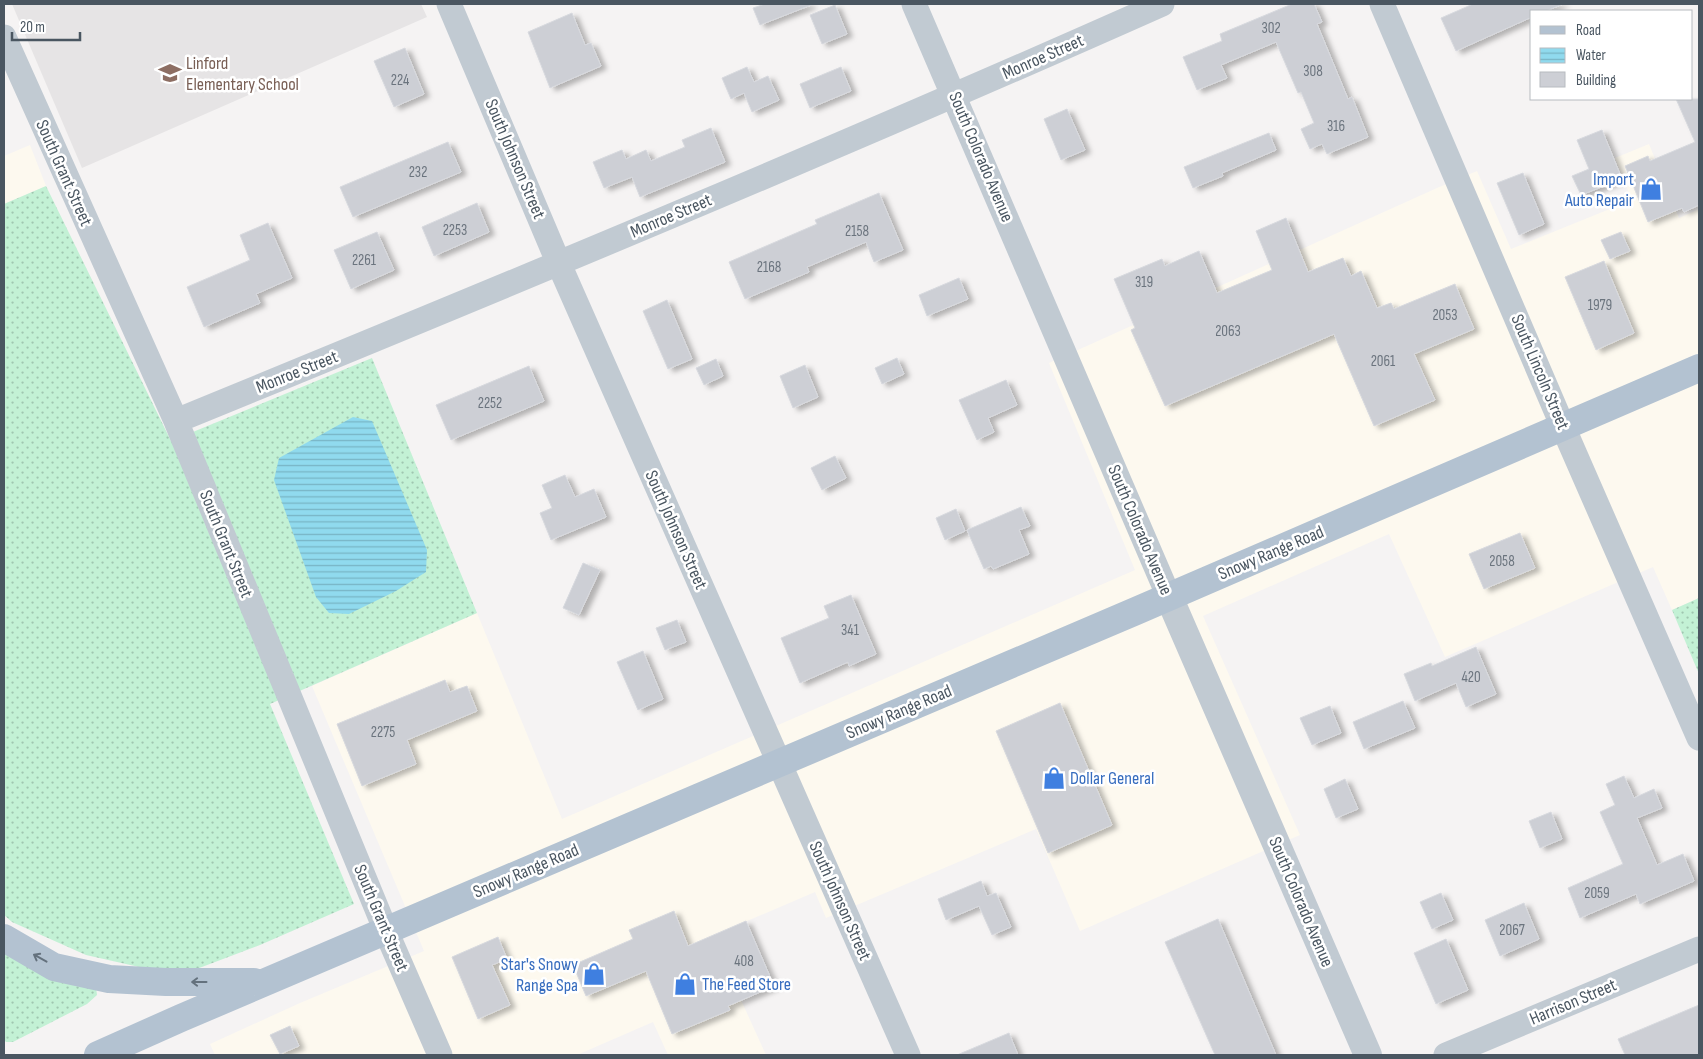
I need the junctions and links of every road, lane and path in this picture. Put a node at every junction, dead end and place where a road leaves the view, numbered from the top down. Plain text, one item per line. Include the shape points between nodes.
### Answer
1 (449, 4) edge
2 (914, 4) edge
3 (1162, 4) edge
4 (1382, 4) edge
5 (4, 37) edge
6 (955, 96) junction
7 (559, 264) junction
8 (1699, 368) edge
9 (176, 422) junction
10 (1563, 427) junction
11 (1169, 597) junction
12 (1699, 738) edge
13 (779, 763) junction
14 (386, 931) junction
15 (4, 938) edge
16 (1699, 949) edge
17 (265, 982) junction
18 (98, 1055) edge
19 (440, 1055) edge
20 (908, 1055) edge
21 (1368, 1055) edge
22 (1446, 1055) edge

1 - 7 street, South Johnson Street
2 - 6 street, South Colorado Avenue
3 - 6 street, Monroe Street
4 - 10 street, South Lincoln Street
5 - 9 street, South Grant Street
6 - 7 street, Monroe Street
6 - 11 street, South Colorado Avenue
7 - 9 street, Monroe Street
7 - 13 street, South Johnson Street
8 - 10 main road, Snowy Range Road
9 - 14 street, South Grant Street
10 - 11 main road, Snowy Range Road
10 - 12 street, South Lincoln Street
11 - 13 main road, Snowy Range Road
11 - 21 street, South Colorado Avenue
13 - 14 main road, Snowy Range Road
13 - 20 street, South Johnson Street
14 - 17 main road, Snowy Range Road
14 - 19 street, South Grant Street
17 -> 15 main road via 109,979 54,967
16 - 22 street, Harrison Street
17 - 18 main road, Snowy Range Road

